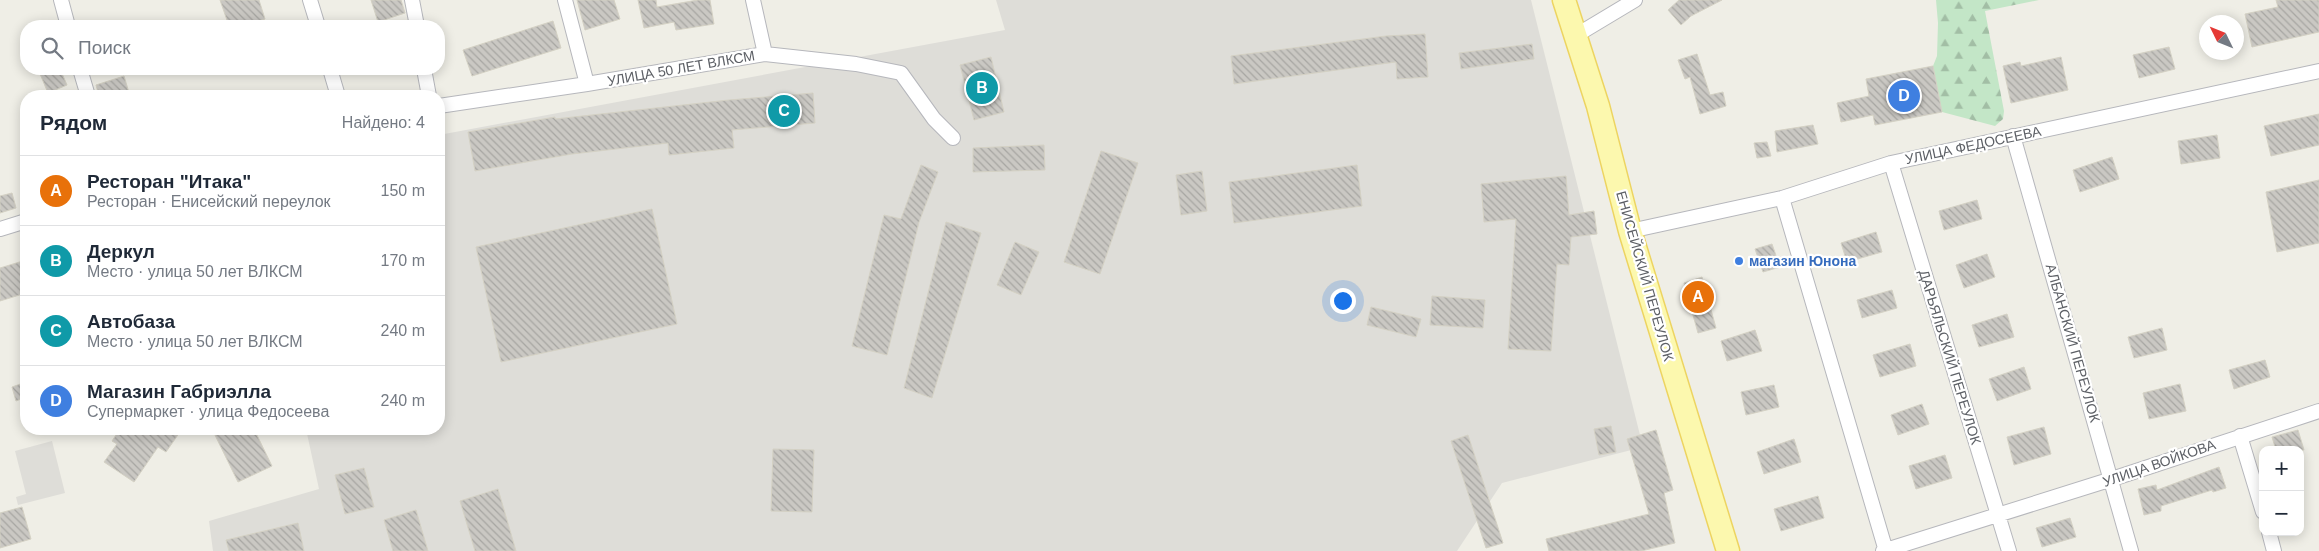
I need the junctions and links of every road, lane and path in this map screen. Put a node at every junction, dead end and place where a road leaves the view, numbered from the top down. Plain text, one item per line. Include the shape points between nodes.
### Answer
1 (61, 0) edge
2 (310, 0) edge
3 (412, 0) edge
4 (565, 0) edge
5 (753, 0) edge
6 (1564, 0) edge
7 (1636, 0) edge
8 (66, 20) edge
9 (316, 20) edge
10 (415, 20) edge
11 (1575, 36) junction
12 (765, 54) junction
13 (2319, 71) edge
14 (82, 75) edge
15 (332, 75) edge
16 (425, 75) edge
17 (587, 84) junction
18 (86, 90) edge
19 (336, 90) edge
20 (429, 90) edge
21 (445, 105) edge
22 (2013, 136) junction
23 (953, 138) dead end
24 (1891, 163) junction
25 (1782, 198) junction
26 (20, 223) edge
27 (0, 228) edge
28 (1630, 231) junction
29 (2319, 411) edge
30 (2240, 436) junction
31 (2112, 480) junction
32 (2259, 499) edge
33 (1998, 515) junction
34 (2270, 536) edge
35 (1728, 551) edge
36 (1885, 551) edge
37 (2009, 551) edge
38 (2131, 551) edge
39 (2274, 551) edge

1 - 8 street
2 - 9 street
3 - 10 street
4 - 17 street
5 - 12 street
6 - 11 main road, ЕНИСЕЙСКИЙ ПЕРЕУЛОК
7 - 11 street
11 - 28 main road, ЕНИСЕЙСКИЙ ПЕРЕУЛОК via 1598,106
12 - 17 street, УЛИЦА 50 ЛЕТ ВЛКСМ
12 - 23 street, УЛИЦА 50 ЛЕТ ВЛКСМ via 856,64 901,73
13 - 22 street, УЛИЦА ФЕДОСЕЕВА
14 - 18 street
15 - 19 street
16 - 20 street
17 - 21 street, УЛИЦА 50 ЛЕТ ВЛКСМ
22 - 24 street, УЛИЦА ФЕДОСЕЕВА
22 - 31 street, АЛБАНСКИЙ ПЕРЕУЛОК
24 - 25 street, УЛИЦА ФЕДОСЕЕВА
24 - 33 street, ДАРЬЯЛЬСКИЙ ПЕРЕУЛОК
25 - 28 street, УЛИЦА ФЕДОСЕЕВА
25 - 36 street
26 - 27 street
28 - 35 main road, ЕНИСЕЙСКИЙ ПЕРЕУЛОК
29 - 30 street, УЛИЦА ВОЙКОВА
30 - 31 street, УЛИЦА ВОЙКОВА
30 - 32 street
31 - 33 street, УЛИЦА ВОЙКОВА
31 - 38 street, АЛБАНСКИЙ ПЕРЕУЛОК
33 - 36 street, УЛИЦА ВОЙКОВА
33 - 37 street, ДАРЬЯЛЬСКИЙ ПЕРЕУЛОК
34 - 39 street

